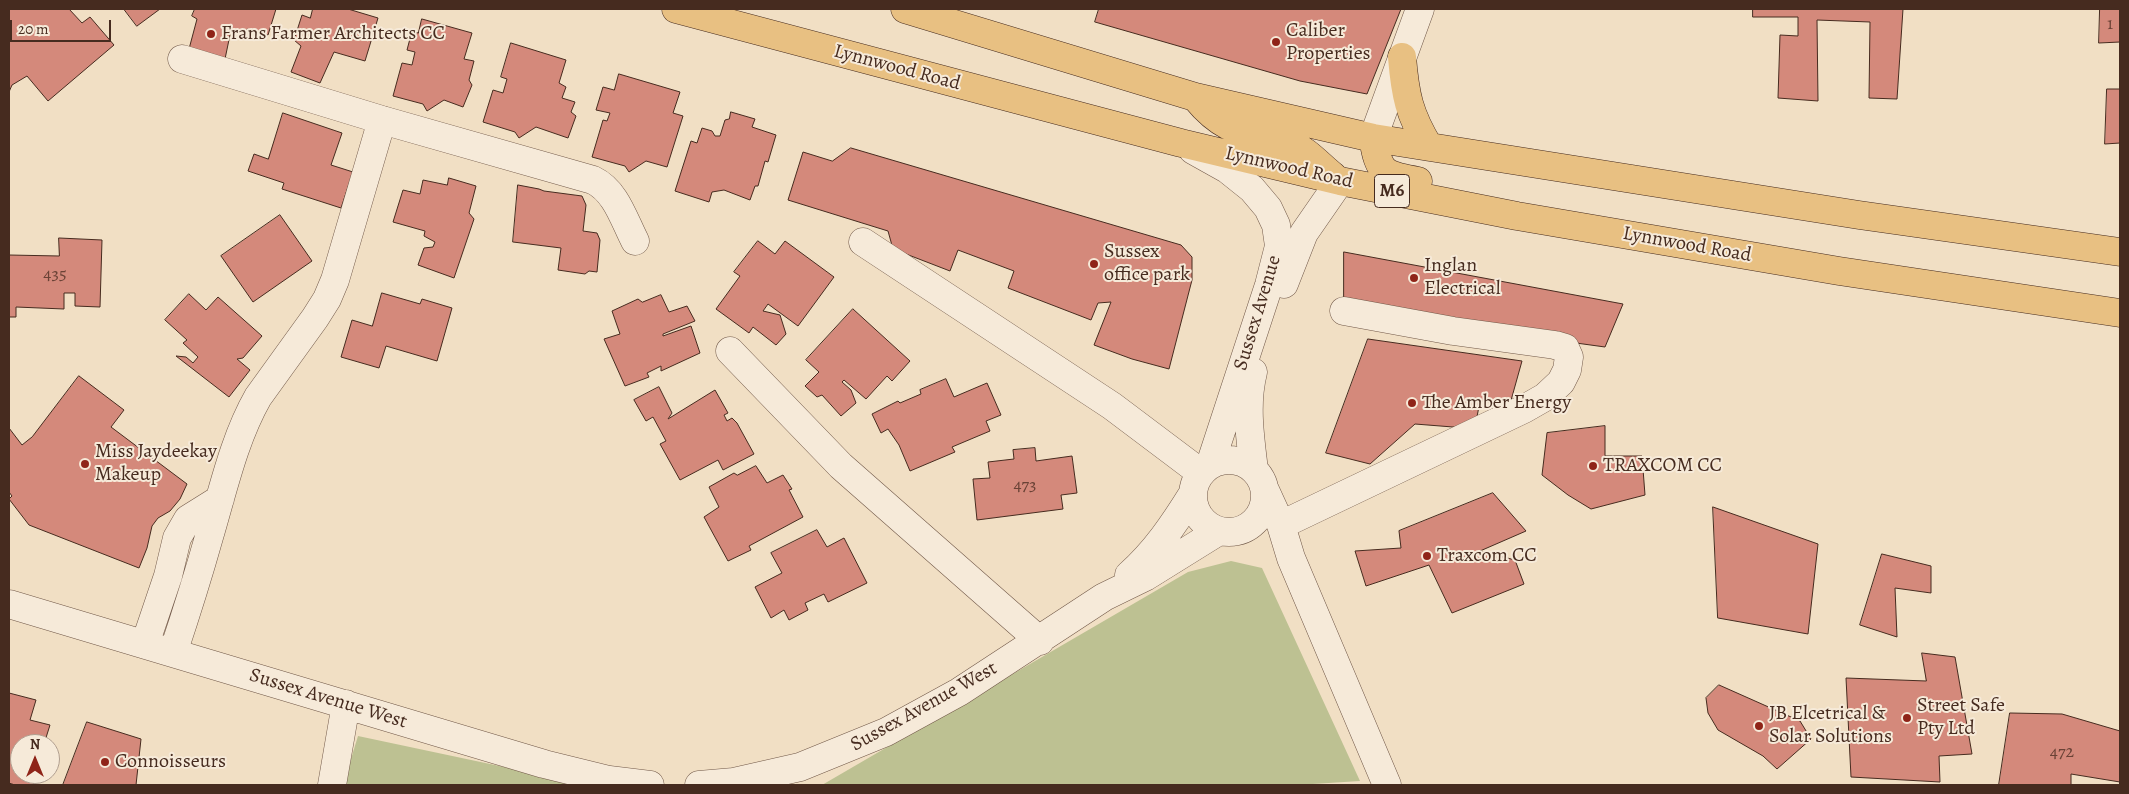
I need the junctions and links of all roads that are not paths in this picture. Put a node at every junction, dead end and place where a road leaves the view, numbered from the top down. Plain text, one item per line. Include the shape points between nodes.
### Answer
1 (676, 9) edge
2 (905, 9) edge
3 (1420, 9) edge
4 (1402, 57) junction
5 (182, 59) dead end
6 (1195, 97) junction
7 (382, 120) junction
8 (1373, 138) junction
9 (1181, 143) junction
10 (1429, 146) junction
11 (1340, 181) junction
12 (1517, 216) junction
13 (635, 241) dead end
14 (863, 242) dead end
15 (2120, 252) edge
16 (1344, 311) dead end
17 (2120, 313) edge
18 (730, 351) dead end
19 (1201, 478) junction
20 (1259, 480) junction
21 (220, 499) junction
22 (1280, 525) junction
23 (1247, 527) junction
24 (1219, 531) junction
25 (1291, 558) junction
26 (1104, 597) junction
27 (9, 604) edge
28 (1040, 640) junction
29 (145, 644) junction
30 (173, 653) junction
31 (346, 704) junction
32 (332, 785) edge
33 (650, 785) edge
34 (699, 785) edge
35 (1387, 785) edge

1 - 9 main road, Lynnwood Road / M6
2 - 6 main road
3 - 4 street
4 - 8 street
4 - 10 main road via 1407,101
5 - 7 street
6 - 8 main road
6 - 11 main road via 1216,120 1244,132 1291,144
7 - 13 street via 593,180 610,194
7 - 21 street via 332,287 315,318 248,414
8 - 10 main road
8 - 12 main road via 1378,164 1390,174 1477,192
9 - 11 main road, Lynnwood Road / M6
9 - 19 street, Sussex Avenue via 1227,169 1252,188 1268,208 1276,225 1279,246 1269,285
10 - 15 main road via 1859,215
11 - 12 main road, Lynnwood Road / M6
11 - 20 street, Sussex Avenue via 1304,233 1257,360 1249,395 1249,431
12 - 17 main road, Lynnwood Road / M6 via 1839,272
14 - 19 street via 1112,406
16 - 22 street via 1555,345 1568,353 1567,370 1555,390 1524,409
18 - 28 street via 841,466
19 - 20 street via 1221,461 1232,460 1244,463
19 - 24 street via 1194,506 1208,526
19 - 26 street, Sussex Avenue via 1174,524 1140,564
20 - 22 street, Sussex Avenue
20 - 23 street via 1265,502 1261,513
21 - 29 street via 188,519 177,538
21 - 30 street
22 - 25 street, Sussex Avenue
23 - 24 street via 1231,532
23 - 25 street, Sussex Avenue via 1267,538
24 - 26 street via 1145,577
25 - 35 street, Sussex Avenue
26 - 28 street, Sussex Avenue West
27 - 29 street, Sussex Avenue West
28 - 34 street, Sussex Avenue West via 959,692 886,732 834,755 762,777
29 - 30 street, Sussex Avenue West
30 - 31 street, Sussex Avenue West
31 - 32 street
31 - 33 street, Sussex Avenue West via 578,773

